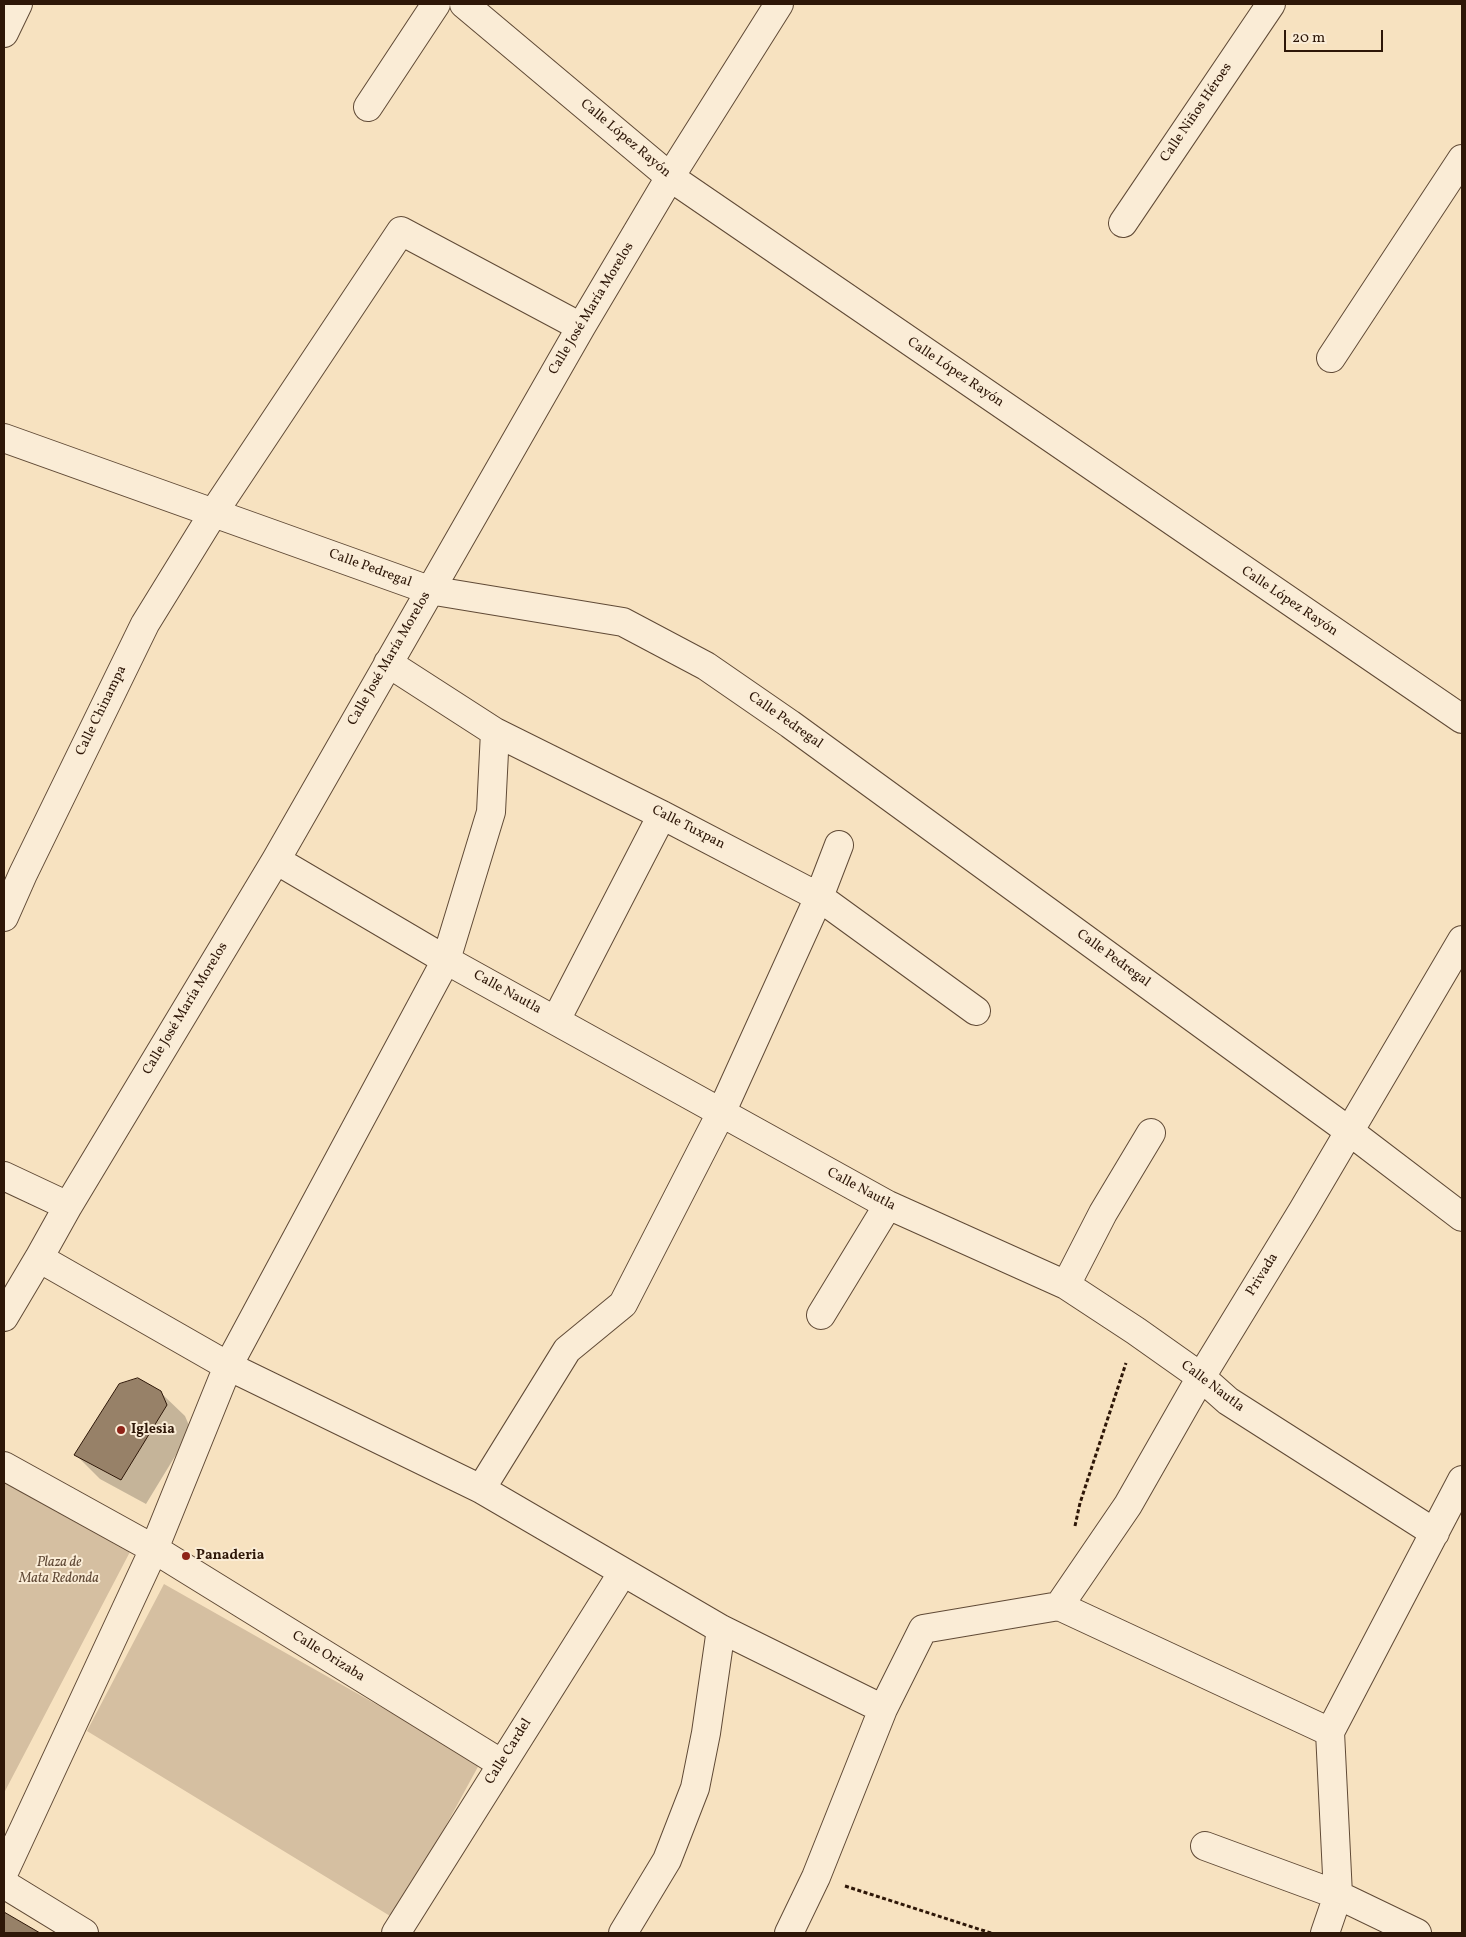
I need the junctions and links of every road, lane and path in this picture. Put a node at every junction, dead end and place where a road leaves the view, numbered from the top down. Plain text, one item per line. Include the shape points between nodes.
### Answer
1 (18, 4) edge
2 (436, 4) edge
3 (464, 4) edge
4 (779, 4) edge
5 (1271, 4) edge
6 (4, 33) edge
7 (368, 107) dead end
8 (1462, 159) edge
9 (670, 177) junction
10 (1123, 223) dead end
11 (581, 327) junction
12 (1331, 358) dead end
13 (4, 438) edge
14 (214, 512) junction
15 (429, 590) junction
16 (388, 663) junction
17 (1462, 719) edge
18 (495, 732) junction
19 (662, 815) junction
20 (839, 846) dead end
21 (276, 860) junction
22 (819, 897) junction
23 (4, 918) edge
24 (1462, 940) edge
25 (446, 960) junction
26 (976, 1011) dead end
27 (556, 1020) junction
28 (721, 1113) junction
29 (1349, 1131) junction
30 (1150, 1133) dead end
31 (4, 1176) edge
32 (888, 1205) junction
33 (68, 1206) junction
34 (1462, 1217) edge
35 (39, 1258) junction
36 (1066, 1285) junction
37 (821, 1315) dead end
38 (4, 1317) edge
39 (1136, 1331) junction
40 (228, 1366) junction
41 (1200, 1377) junction
42 (4, 1466) edge
43 (1462, 1480) edge
44 (481, 1489) junction
45 (1074, 1531) dead end
46 (1434, 1534) junction
47 (154, 1549) junction
48 (623, 1572) junction
49 (1059, 1606) junction
50 (721, 1629) junction
51 (883, 1709) junction
52 (1330, 1732) junction
53 (502, 1764) junction
54 (1205, 1846) dead end
55 (4, 1872) edge
56 (816, 1877) junction
57 (4, 1884) edge
58 (1338, 1895) junction
59 (84, 1933) edge
60 (396, 1933) edge
61 (623, 1933) edge
62 (790, 1933) edge
63 (991, 1933) edge
64 (1325, 1933) edge
65 (1417, 1933) edge

1 - 6 street
2 - 7 street
3 - 9 street, Calle López Rayón
4 - 9 street, Calle José María Morelos
5 - 10 street, Calle Niños Héroes
8 - 12 street
9 - 11 street, Calle José María Morelos
9 - 17 street, Calle López Rayón
11 - 14 street, Calle Chinampa via 401,230
11 - 15 street, Calle José María Morelos
13 - 14 street, Calle Pedregal
14 - 15 street, Calle Pedregal
14 - 23 street, Calle Chinampa via 145,624
15 - 16 street, Calle José María Morelos
15 - 29 street, Calle Pedregal via 623,622 706,666
16 - 18 street, Calle Tuxpan
16 - 21 street, Calle José María Morelos
18 - 19 street, Calle Tuxpan
18 - 25 street via 491,812
19 - 22 street, Calle Tuxpan
19 - 27 street
20 - 22 street
21 - 25 street, Calle Nautla
21 - 33 street, Calle José María Morelos
22 - 26 street, Calle Tuxpan
22 - 28 street
24 - 29 street, Privada
25 - 27 street, Calle Nautla
25 - 40 street
27 - 28 street, Calle Nautla
28 - 32 street, Calle Nautla
28 - 44 street via 623,1304 567,1350
29 - 34 street, Calle Pedregal
29 - 41 street, Privada
30 - 36 street
31 - 33 street
32 - 36 street, Calle Nautla
32 - 37 street
33 - 35 street, Calle José María Morelos
35 - 38 street, Calle José María Morelos
35 - 40 street
36 - 39 street, Calle Nautla
39 - 41 street, Calle Nautla
39 - 45 path via 1080,1503
40 - 44 street
40 - 47 street
41 - 46 street, Calle Nautla via 1228,1401
41 - 49 street, Privada via 1128,1505
42 - 47 street, Calle Orizaba
43 - 46 street
44 - 48 street
46 - 52 street
47 - 53 street, Calle Orizaba
47 - 55 street
48 - 50 street
48 - 53 street, Calle Cardel
49 - 51 street via 922,1630
49 - 52 street
50 - 51 street
50 - 61 street via 695,1788 667,1860
51 - 56 street
52 - 58 street
53 - 60 street, Calle Cardel
54 - 58 street
56 - 62 street
56 - 63 path
57 - 59 street
58 - 64 street
58 - 65 street

